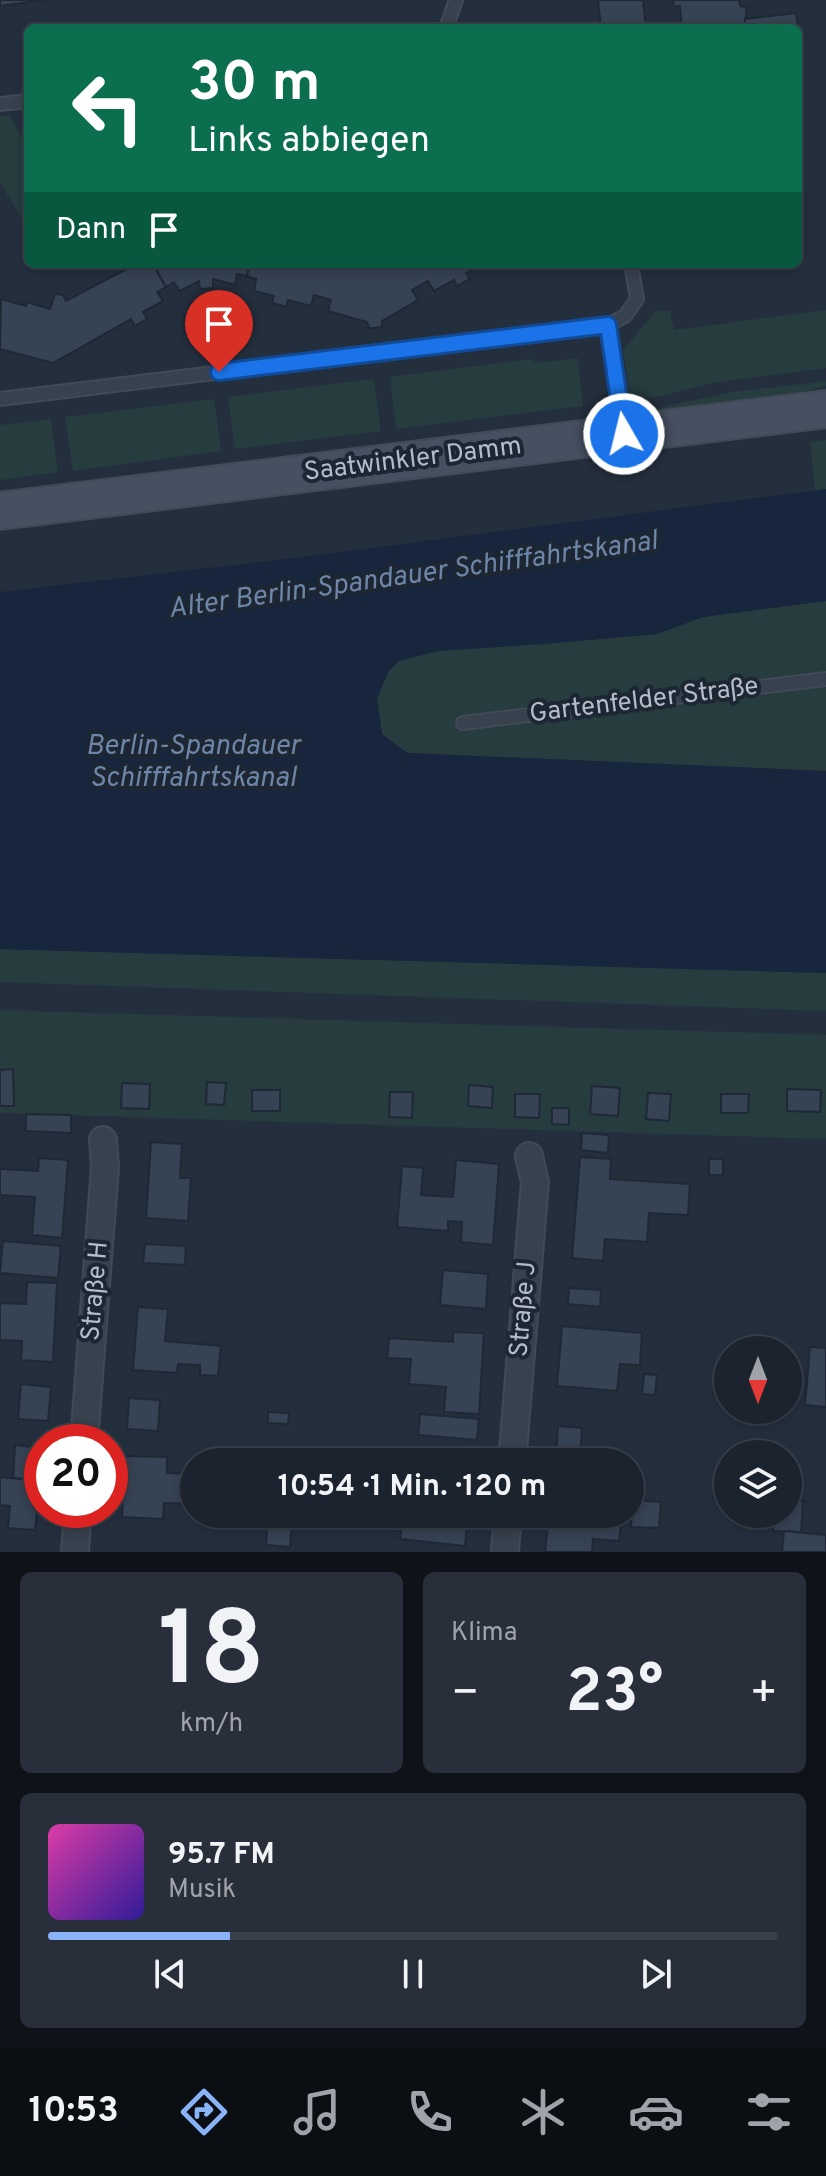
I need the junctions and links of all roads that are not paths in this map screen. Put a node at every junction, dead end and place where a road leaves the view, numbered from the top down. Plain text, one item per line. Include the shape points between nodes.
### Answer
1 (456, 0) edge
2 (447, 24) edge
3 (24, 101) edge
4 (0, 104) edge
5 (632, 268) edge
6 (608, 325) junction
7 (0, 399) edge
8 (826, 409) edge
9 (624, 434) junction
10 (0, 511) edge
11 (826, 679) edge
12 (463, 723) dead end
13 (103, 1140) dead end
14 (529, 1156) dead end
15 (85, 1424) edge
16 (513, 1448) edge
17 (77, 1528) edge
18 (507, 1528) edge
19 (75, 1552) edge
20 (505, 1552) edge

1 - 2 lane
3 - 4 lane
5 - 6 lane via 637,299 625,316
6 - 7 lane
6 - 9 lane
8 - 9 main road, Saatwinkler Damm
9 - 10 main road, Saatwinkler Damm
11 - 12 lane, Gartenfelder Straße
13 - 15 street, Straße H
14 - 16 street, Straße J via 535,1182
17 - 19 street
18 - 20 street

